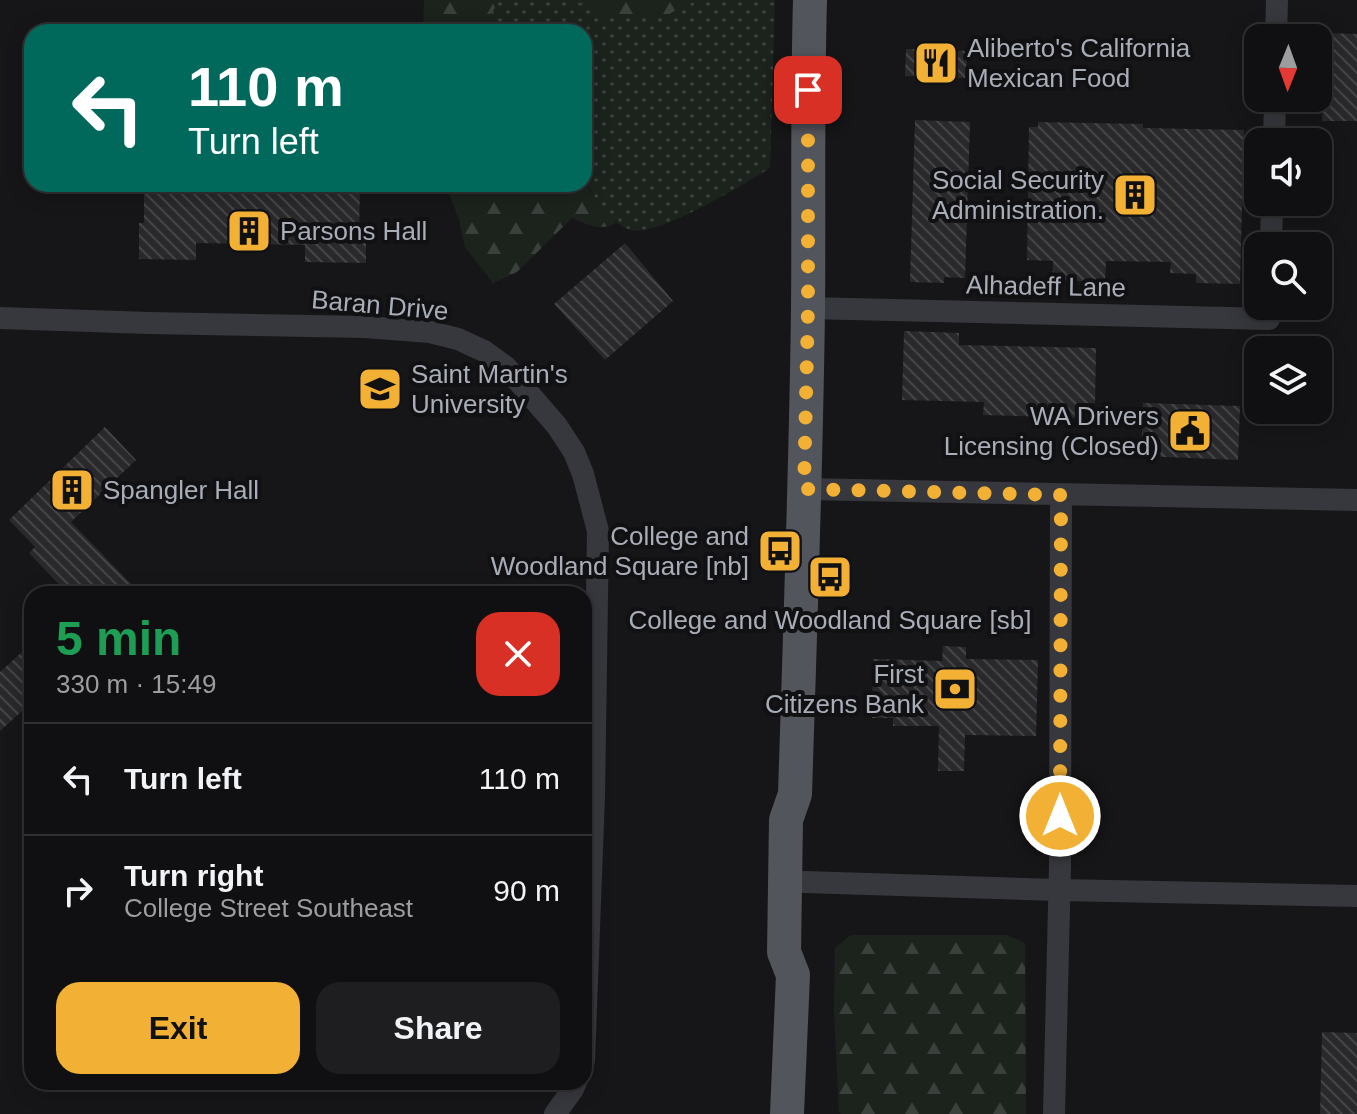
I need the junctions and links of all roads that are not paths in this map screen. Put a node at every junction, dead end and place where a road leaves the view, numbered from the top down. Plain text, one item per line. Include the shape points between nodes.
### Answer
1 (810, 0) edge
2 (1277, 0) edge
3 (1276, 24) edge
4 (808, 308) junction
5 (1244, 313) edge
6 (0, 318) edge
7 (804, 489) junction
8 (1061, 495) junction
9 (1357, 500) edge
10 (795, 794) junction
11 (592, 849) edge
12 (804, 882) junction
13 (1059, 890) junction
14 (1357, 896) edge
15 (793, 975) junction
16 (572, 1090) edge
17 (555, 1114) edge
18 (787, 1114) edge
19 (1054, 1114) edge

1 - 4 main road
2 - 3 street
4 - 5 street, Alhadeff Lane
4 - 7 main road
6 - 11 street, Baran Drive via 430,332 458,339 506,367 574,452 598,531
7 - 8 street
7 - 10 main road
8 - 9 street
8 - 13 street
10 - 12 main road via 805,821
10 - 15 main road via 786,820 784,952
12 - 13 street
12 - 15 main road via 803,953
13 - 14 street
13 - 19 street
15 - 18 main road
16 - 17 street

